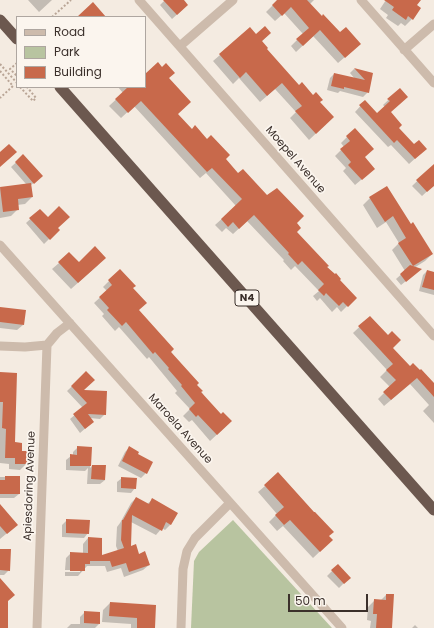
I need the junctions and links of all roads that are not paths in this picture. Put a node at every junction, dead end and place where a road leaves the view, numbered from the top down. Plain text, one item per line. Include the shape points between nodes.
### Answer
1 (139, 0) edge
2 (233, 0) edge
3 (362, 0) edge
4 (0, 20) edge
5 (434, 24) edge
6 (16, 38) edge
7 (180, 46) junction
8 (404, 50) junction
9 (434, 83) edge
10 (61, 88) edge
11 (0, 244) edge
12 (70, 324) junction
13 (434, 336) edge
14 (47, 345) junction
15 (0, 346) edge
16 (230, 504) junction
17 (434, 510) edge
18 (38, 628) edge
19 (181, 628) edge
20 (342, 628) edge

1 - 7 street, Moepel Avenue
2 - 7 street
3 - 8 street
4 - 6 highway
5 - 8 street
7 - 13 street, Moepel Avenue
8 - 9 street
10 - 17 highway, N4
11 - 12 street, Maroela Avenue
12 - 14 street via 57,333
12 - 16 street, Maroela Avenue
14 - 15 street
14 - 18 street, Apiesdoring Avenue
16 - 19 street via 195,538 187,551
16 - 20 street, Maroela Avenue

